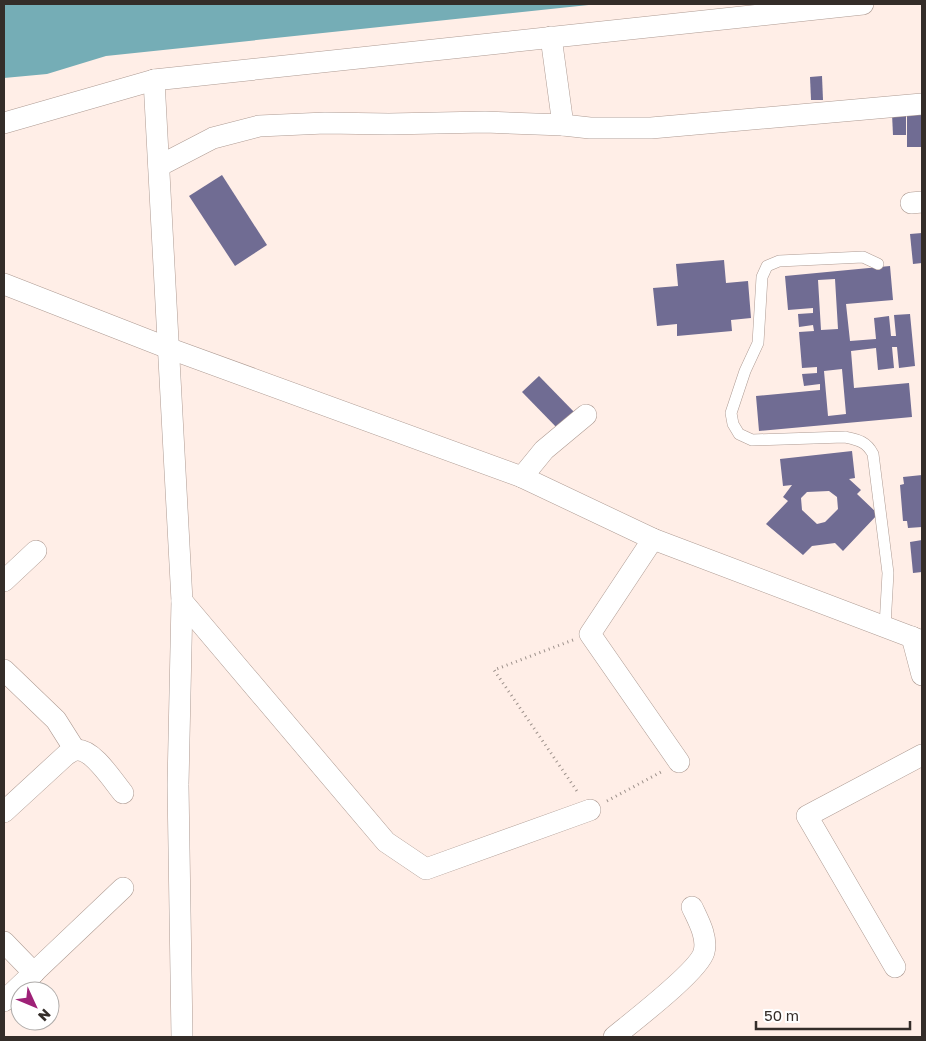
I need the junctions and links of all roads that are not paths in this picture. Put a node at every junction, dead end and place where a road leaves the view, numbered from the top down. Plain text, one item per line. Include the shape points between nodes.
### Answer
1 (864, 4) edge
2 (551, 38) junction
3 (154, 80) junction
4 (922, 104) edge
5 (4, 123) edge
6 (563, 125) junction
7 (159, 166) junction
8 (878, 264) dead end
9 (4, 284) edge
10 (168, 348) junction
11 (586, 415) dead end
12 (522, 477) junction
13 (653, 539) junction
14 (36, 551) dead end
15 (4, 581) edge
16 (182, 601) junction
17 (885, 626) junction
18 (917, 639) edge
19 (4, 670) edge
20 (922, 675) edge
21 (75, 750) junction
22 (922, 755) edge
23 (679, 762) road end
24 (123, 793) dead end
25 (590, 810) road end
26 (4, 812) edge
27 (123, 888) dead end
28 (692, 907) dead end
29 (4, 942) edge
30 (896, 967) dead end
31 (34, 973) junction
32 (4, 1001) edge
33 (182, 1037) edge
34 (614, 1037) edge

1 - 2 street
2 - 3 street
2 - 6 street
3 - 5 street
3 - 7 street
4 - 6 street via 651,128
6 - 7 street via 485,122 259,126 213,138
7 - 10 street
8 - 17 lane via 863,257 779,261 767,266 762,277 758,343 732,412 733,424 739,434 752,440 844,437 868,444 873,454 888,573
9 - 10 street
10 - 12 street
10 - 16 street
11 - 12 street via 544,450
12 - 13 street
13 - 17 street
13 - 23 street via 590,634
14 - 15 street
16 - 25 street via 386,842 426,869
16 - 33 street via 178,785
17 - 18 street
18 - 20 street
19 - 21 street via 56,720
21 - 24 street via 91,754
21 - 26 street
22 - 30 street via 807,816
27 - 31 street
28 - 34 street via 704,937 704,952 696,966
29 - 31 street
31 - 32 street

